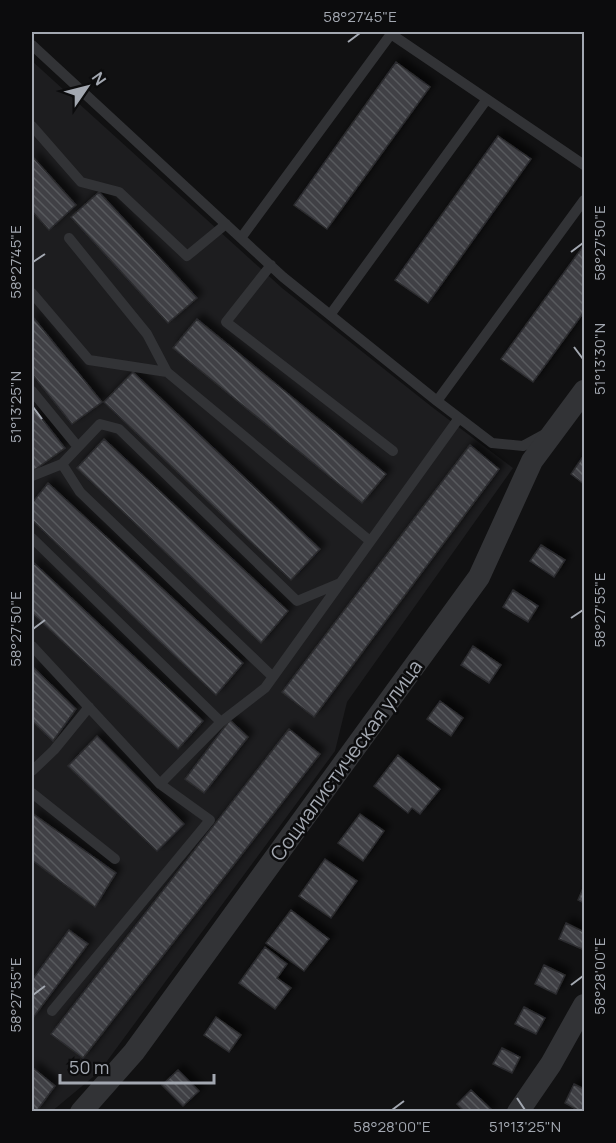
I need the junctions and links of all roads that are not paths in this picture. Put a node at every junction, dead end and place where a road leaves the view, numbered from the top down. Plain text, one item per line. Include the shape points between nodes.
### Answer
1 (32, 45) edge
2 (487, 99) junction
3 (32, 126) edge
4 (585, 165) edge
5 (585, 200) edge
6 (226, 224) junction
7 (69, 238) dead end
8 (241, 238) junction
9 (271, 266) junction
10 (32, 293) edge
11 (330, 315) junction
12 (167, 372) junction
13 (32, 391) edge
14 (585, 391) edge
15 (437, 401) junction
16 (569, 412) junction
17 (459, 418) junction
18 (78, 447) junction
19 (393, 451) dead end
20 (62, 464) junction
21 (32, 476) edge
22 (32, 538) edge
23 (370, 541) junction
24 (340, 583) junction
25 (32, 646) edge
26 (273, 677) junction
27 (89, 707) junction
28 (221, 722) junction
29 (32, 771) edge
30 (160, 784) junction
31 (32, 793) edge
32 (116, 859) dead end
33 (585, 1005) edge
34 (52, 1011) dead end
35 (81, 1112) edge
36 (518, 1112) edge

1 - 6 lane
2 - 4 lane
2 - 8 lane via 392,34
2 - 11 lane
3 - 6 lane via 81,182 119,192 187,256
5 - 15 lane
6 - 8 lane
7 - 12 lane via 147,334
8 - 9 lane
9 - 11 lane
9 - 19 lane via 226,322
10 - 12 lane via 89,360
11 - 15 lane
12 - 23 lane
13 - 18 lane
14 - 16 street, Социалистическая улица
15 - 17 lane
16 - 17 lane via 543,436 523,446 492,444
16 - 35 street, Социалистическая улица via 531,461 479,577 134,1052
17 - 23 lane
18 - 20 lane
18 - 24 lane via 100,424 119,429 297,601
20 - 21 lane
20 - 26 lane via 80,492
22 - 28 lane
23 - 24 lane
24 - 26 lane
25 - 27 lane
26 - 28 lane via 265,688
27 - 29 lane
27 - 30 lane
28 - 30 lane
30 - 34 lane via 210,820
31 - 32 lane
33 - 36 street

